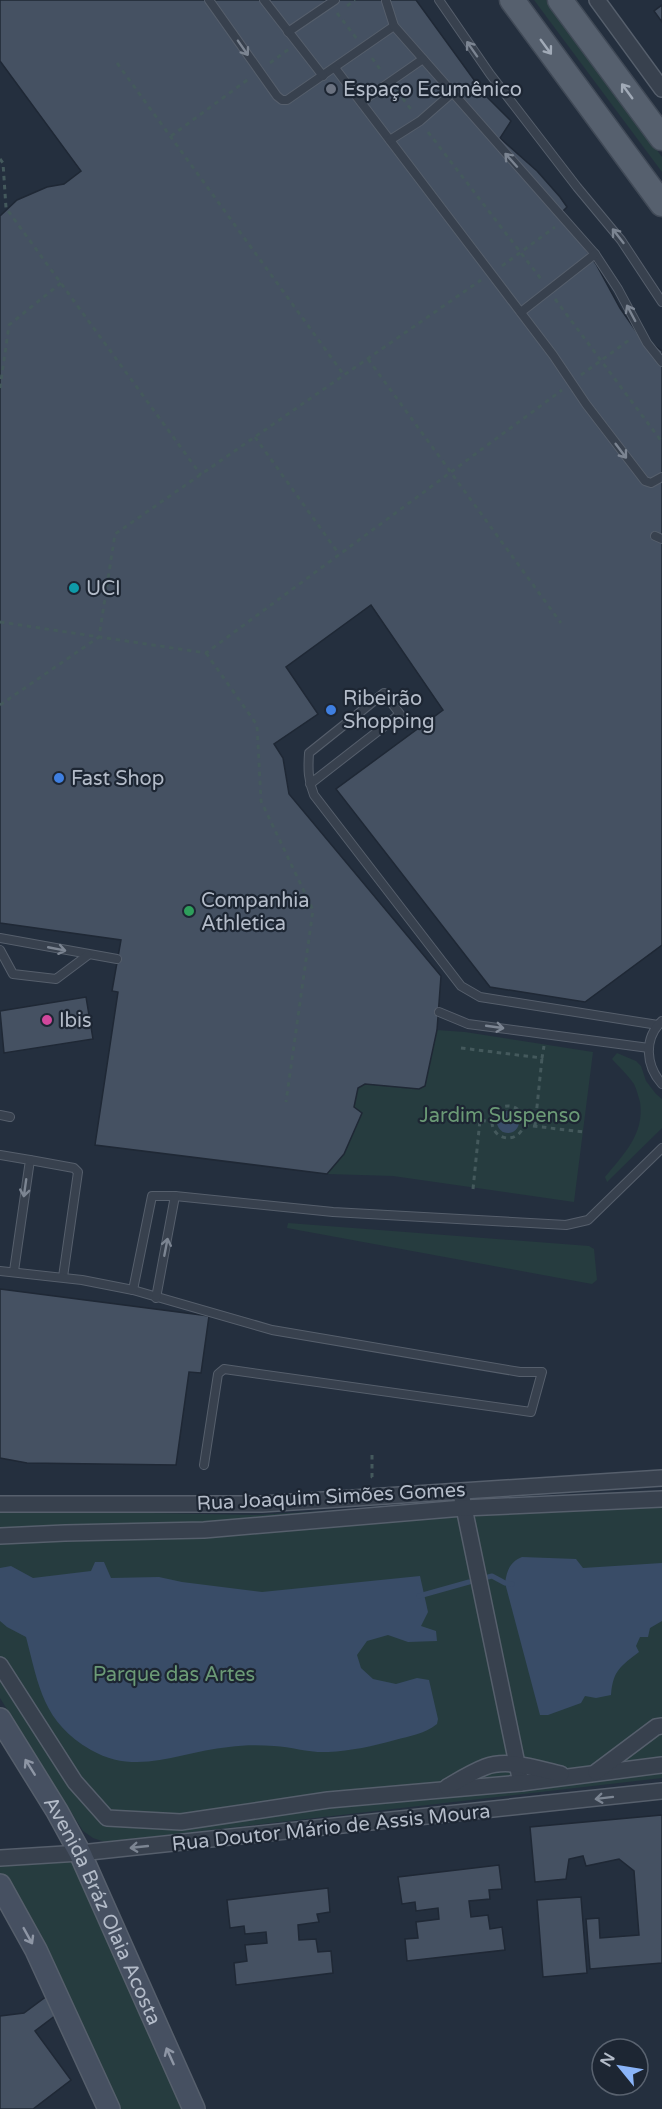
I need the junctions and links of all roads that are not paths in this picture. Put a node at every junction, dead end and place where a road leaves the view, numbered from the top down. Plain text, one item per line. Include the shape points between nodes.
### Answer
1 (209, 0) edge
2 (264, 0) edge
3 (439, 0) edge
4 (512, 0) edge
5 (560, 0) edge
6 (597, 0) edge
7 (386, 1) edge
8 (332, 2) edge
9 (394, 26) junction
10 (288, 32) junction
11 (423, 59) junction
12 (335, 68) junction
13 (323, 76) junction
14 (662, 89) edge
15 (452, 93) junction
16 (361, 102) junction
17 (662, 138) edge
18 (390, 140) junction
19 (662, 204) edge
20 (595, 254) junction
21 (662, 302) edge
22 (521, 312) junction
23 (662, 362) edge
24 (662, 477) edge
25 (310, 784) junction
26 (0, 938) edge
27 (0, 950) edge
28 (88, 955) junction
29 (117, 959) dead end
30 (439, 1012) dead end
31 (660, 1023) edge
32 (648, 1048) junction
33 (662, 1084) edge
34 (0, 1115) edge
35 (10, 1117) dead end
36 (662, 1148) edge
37 (0, 1155) edge
38 (30, 1160) junction
39 (176, 1196) junction
40 (0, 1266) edge
41 (0, 1270) edge
42 (14, 1271) junction
43 (63, 1277) junction
44 (133, 1290) junction
45 (156, 1298) junction
46 (204, 1465) dead end
47 (662, 1478) edge
48 (460, 1490) junction
49 (662, 1499) edge
50 (0, 1504) edge
51 (463, 1508) junction
52 (0, 1536) edge
53 (0, 1665) edge
54 (0, 1719) edge
55 (662, 1726) edge
56 (517, 1765) junction
57 (662, 1765) edge
58 (594, 1773) junction
59 (571, 1776) junction
60 (521, 1783) junction
61 (442, 1790) junction
62 (662, 1791) edge
63 (80, 1853) junction
64 (0, 1858) edge
65 (0, 1885) edge
66 (109, 2109) edge
67 (194, 2109) edge

1 -> 13 lane via 282,100
2 - 10 lane
21 -> 3 lane via 621,240 490,74
4 -> 19 main road
17 -> 5 main road
6 - 14 street
7 - 9 lane
8 - 10 lane
9 - 11 lane
9 - 12 lane
10 - 13 lane
11 - 15 lane
11 - 16 lane
12 - 13 lane
12 - 16 lane
15 - 18 lane
20 -> 15 lane
16 - 18 lane
18 - 22 lane
20 - 22 lane
23 -> 20 lane
22 -> 24 lane via 645,481 651,483
25 - 25 lane via 309,753 384,693 400,714
25 - 31 lane via 314,795 461,986 480,997
26 -> 28 lane
27 - 28 lane via 13,974 56,980
28 - 29 lane
30 -> 32 lane via 468,1024
31 - 32 lane
32 - 33 lane via 649,1062
34 - 35 lane
36 - 39 lane via 588,1220 566,1225 333,1212
37 - 38 lane
38 -> 42 lane
38 - 43 lane via 78,1172
39 - 44 lane via 152,1196
45 -> 39 lane
40 - 42 lane
41 - 42 lane
42 - 43 lane
43 - 44 lane
44 - 45 lane
45 - 46 lane via 272,1330 436,1359 542,1372 531,1412 224,1369 218,1374
47 - 48 street, Rua Joaquim Simões Gomes
48 - 50 street, Rua Joaquim Simões Gomes via 262,1504
48 - 51 street
49 - 51 street
51 - 52 street via 204,1530
51 - 56 street
53 - 61 street via 75,1782 107,1818 182,1822 328,1800
63 -> 54 street, Avenida Bráz Olaia Acosta
55 - 58 street
56 - 59 street
56 - 60 street
56 - 61 street via 486,1766
57 - 58 street
58 - 59 street
59 - 60 street
60 - 61 street
62 -> 63 street, Rua Doutor Mário de Assis Moura
63 - 64 street, Rua Doutor Mário de Assis Moura
67 -> 63 street, Avenida Bráz Olaia Acosta
65 -> 66 street via 36,1950

